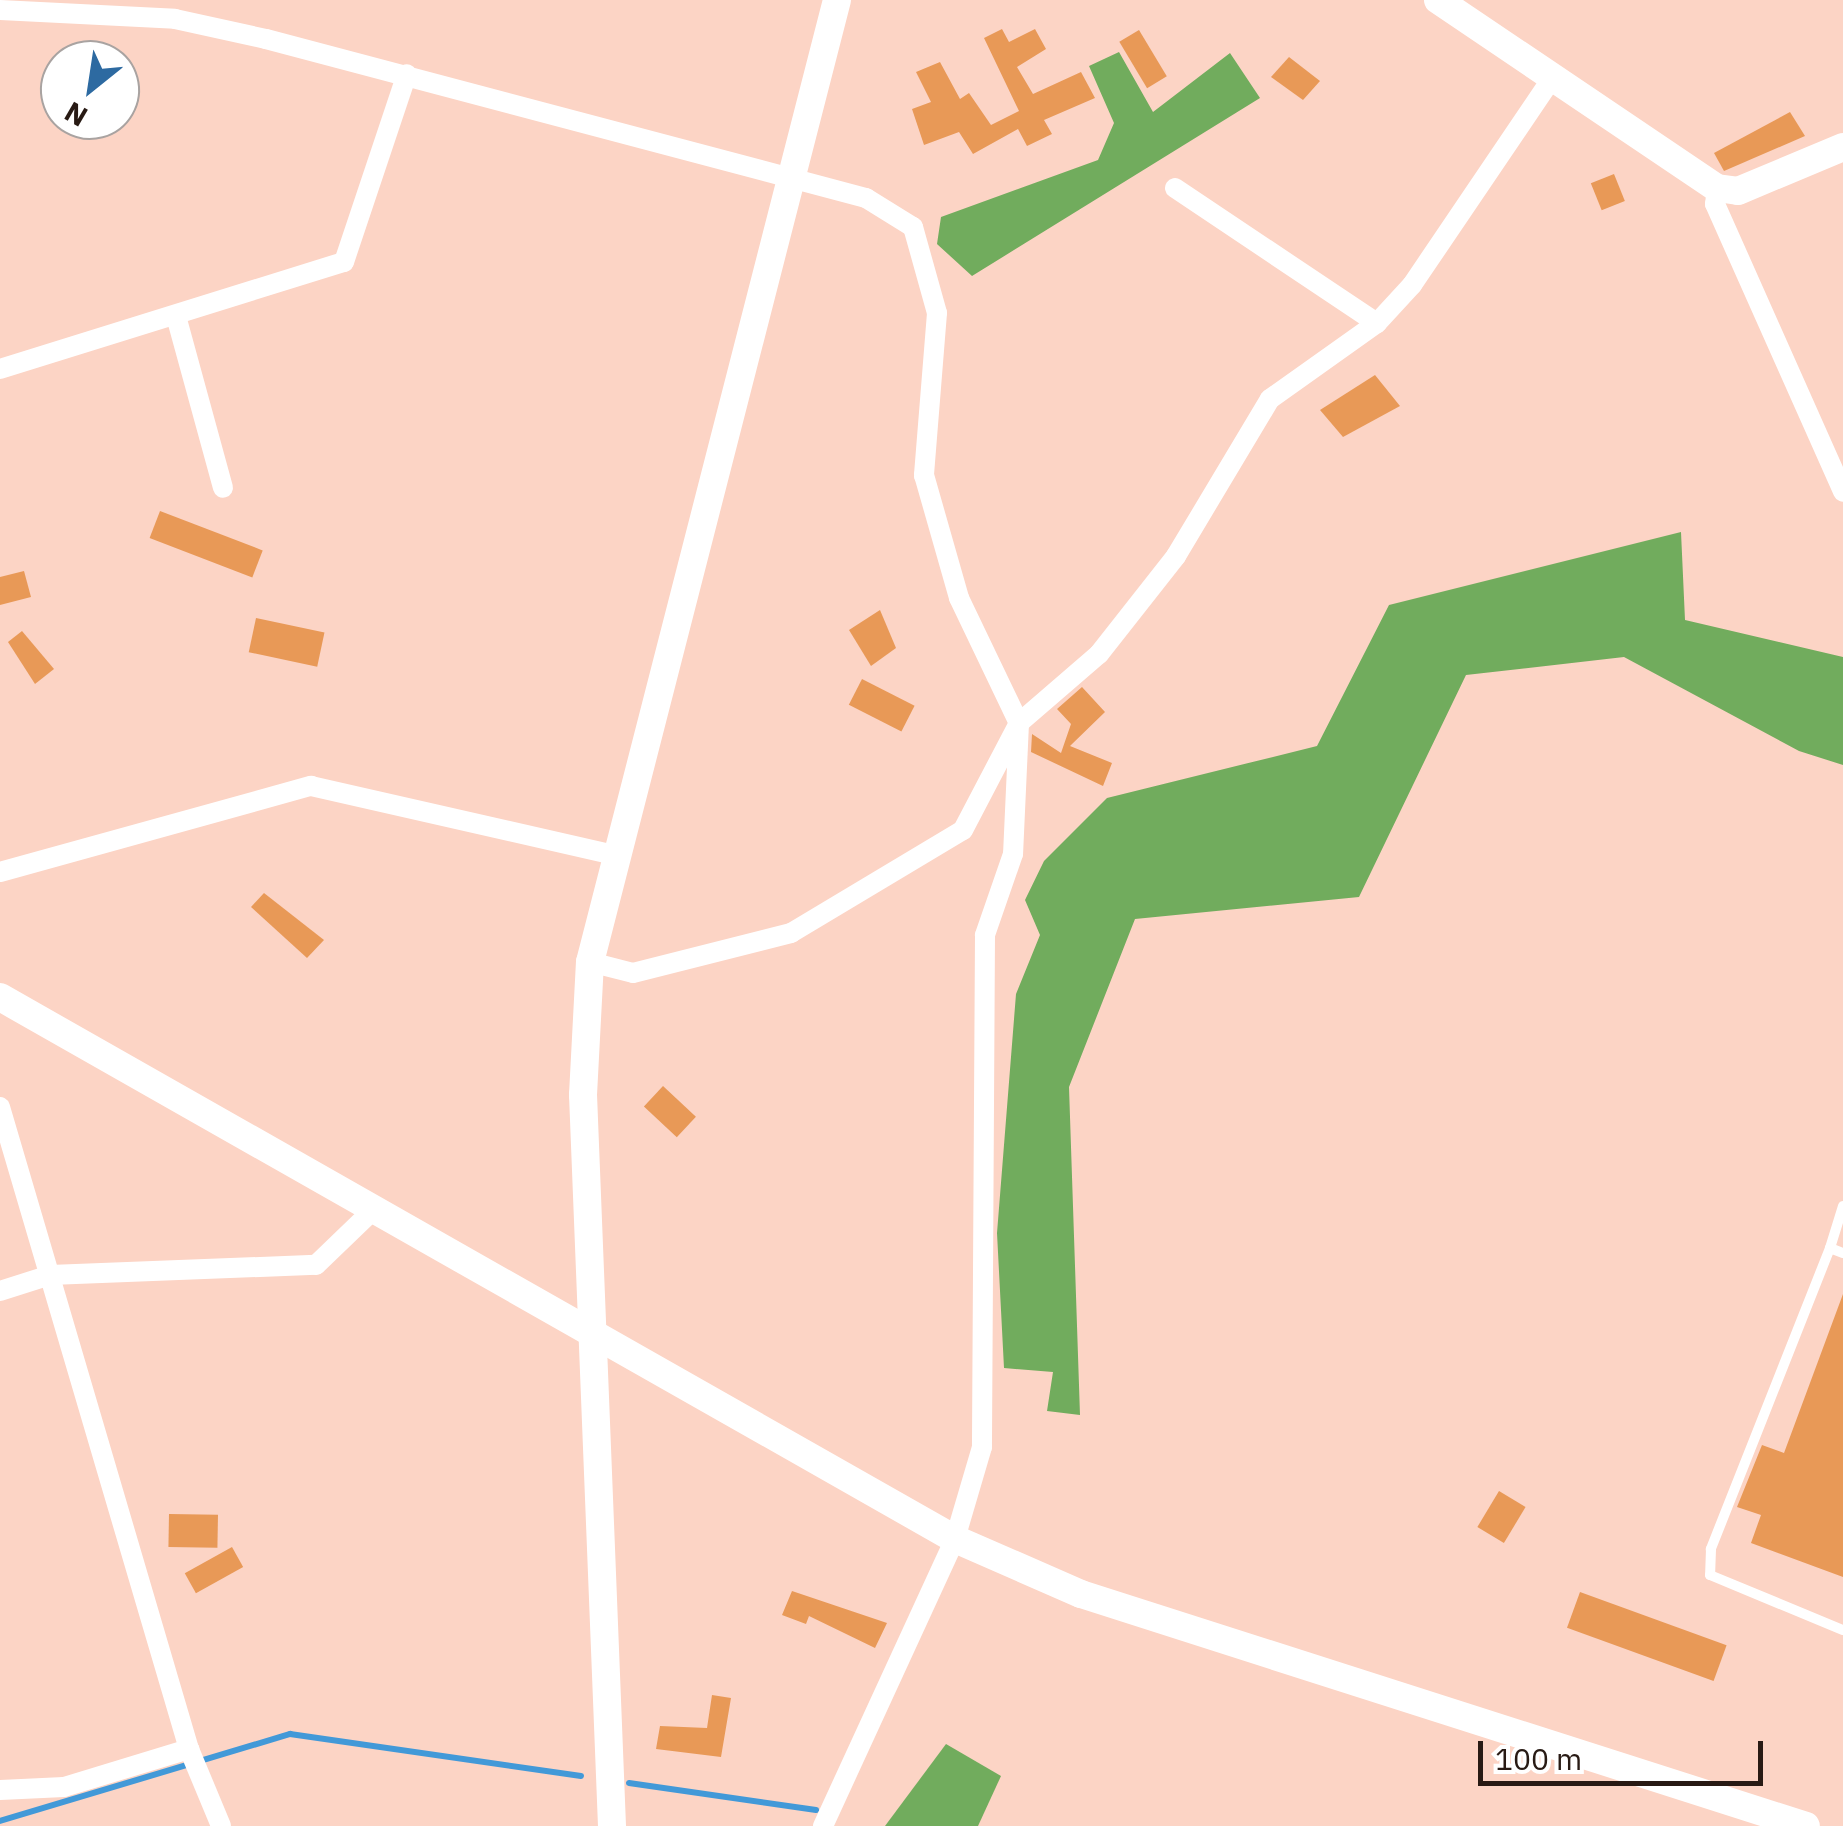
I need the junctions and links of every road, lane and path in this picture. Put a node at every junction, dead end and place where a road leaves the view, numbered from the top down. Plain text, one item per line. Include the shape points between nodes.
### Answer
1 (837, 0) edge
2 (1445, 2) edge
3 (0, 10) edge
4 (407, 74) junction
5 (1553, 77) junction
6 (1843, 147) edge
7 (790, 181) junction
8 (1175, 188) dead end
9 (1718, 188) junction
10 (176, 316) junction
11 (1377, 323) junction
12 (0, 369) edge
13 (223, 488) dead end
14 (1843, 492) edge
15 (1018, 723) junction
16 (614, 855) junction
17 (0, 872) edge
18 (590, 962) junction
19 (0, 997) edge
20 (0, 1106) edge
21 (1843, 1206) edge
22 (371, 1212) junction
23 (1830, 1248) junction
24 (1843, 1253) edge
25 (50, 1275) junction
26 (0, 1291) edge
27 (593, 1339) junction
28 (955, 1539) junction
29 (1843, 1630) edge
30 (189, 1750) junction
31 (0, 1790) edge
32 (221, 1826) edge
33 (612, 1826) edge
34 (823, 1826) edge
35 (1806, 1826) edge

1 - 7 street
2 - 5 street
3 - 4 street via 175,20
4 - 7 street
4 - 10 street via 344,262
5 - 9 street
5 - 11 street
6 - 9 street via 1738,191
7 - 15 street via 866,198 913,227 937,313 924,475 959,598
7 - 16 street
8 - 11 street
9 - 14 street via 1715,204
10 - 12 street
10 - 13 street
11 - 15 street via 1270,399 1176,556 1099,654
15 - 18 street via 963,830 791,933 633,973
15 - 28 street via 1013,854 984,935 982,1447
16 - 17 street via 311,786
16 - 18 street
18 - 27 street via 582,1034
19 - 22 street
20 - 25 street
21 - 23 lane
22 - 25 street via 316,1265
22 - 27 street
23 - 24 lane
23 - 29 lane via 1711,1549 1710,1574
25 - 26 street
25 - 30 street
27 - 28 street
27 - 33 street
28 - 34 street
28 - 35 street via 1081,1594
30 - 31 street via 64,1787
30 - 32 street

